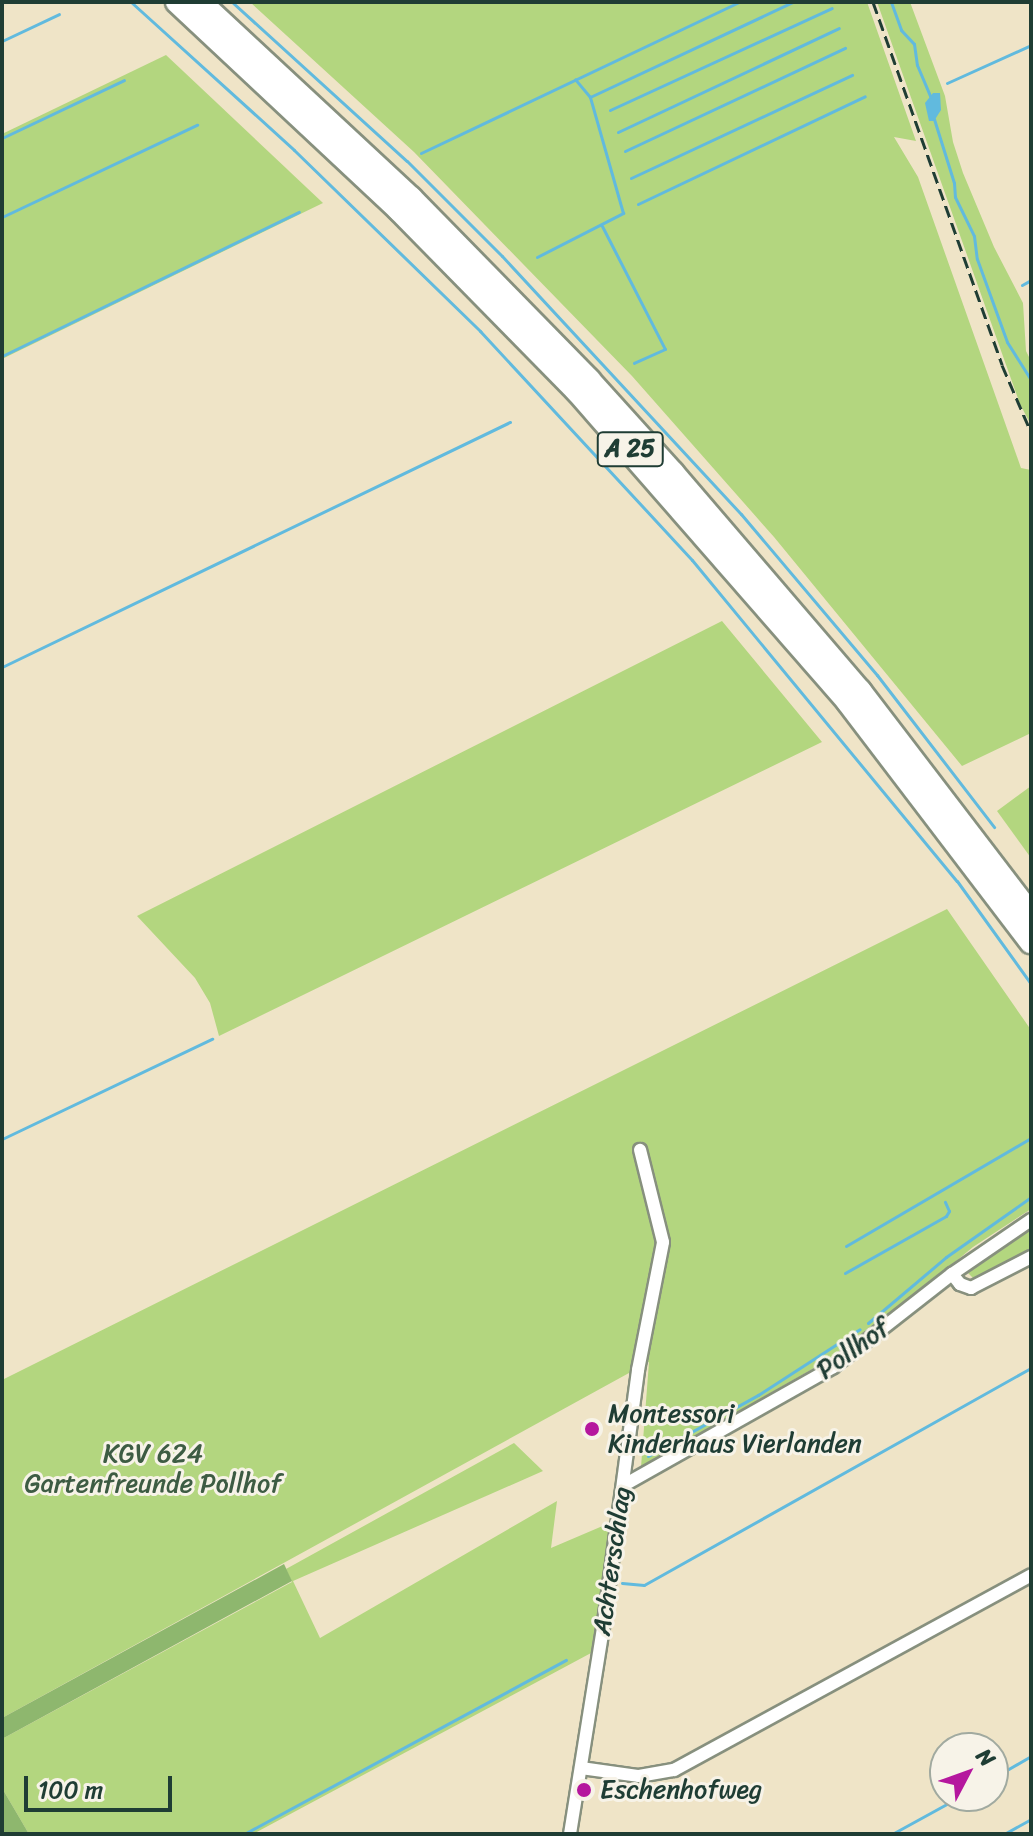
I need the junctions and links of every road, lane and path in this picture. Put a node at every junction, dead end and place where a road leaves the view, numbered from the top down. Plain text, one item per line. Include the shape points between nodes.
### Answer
1 (177, 2) edge
2 (200, 2) edge
3 (1031, 915) edge
4 (1031, 942) edge
5 (640, 1150) dead end
6 (1031, 1220) edge
7 (1031, 1257) edge
8 (952, 1274) junction
9 (624, 1485) junction
10 (1031, 1575) edge
11 (581, 1768) junction
12 (570, 1834) edge

1 - 4 highway, A 25 via 399,210 598,413 848,702
2 - 3 highway, A 25 via 411,198 621,415 860,691
5 - 9 street, Achterschlag via 663,1242 638,1370
6 - 8 street, Pollhof
7 - 8 street via 971,1288
8 - 9 street, Pollhof via 833,1367
9 - 11 street, Achterschlag
10 - 11 street via 674,1770 639,1776
11 - 12 street, Achterschlag

